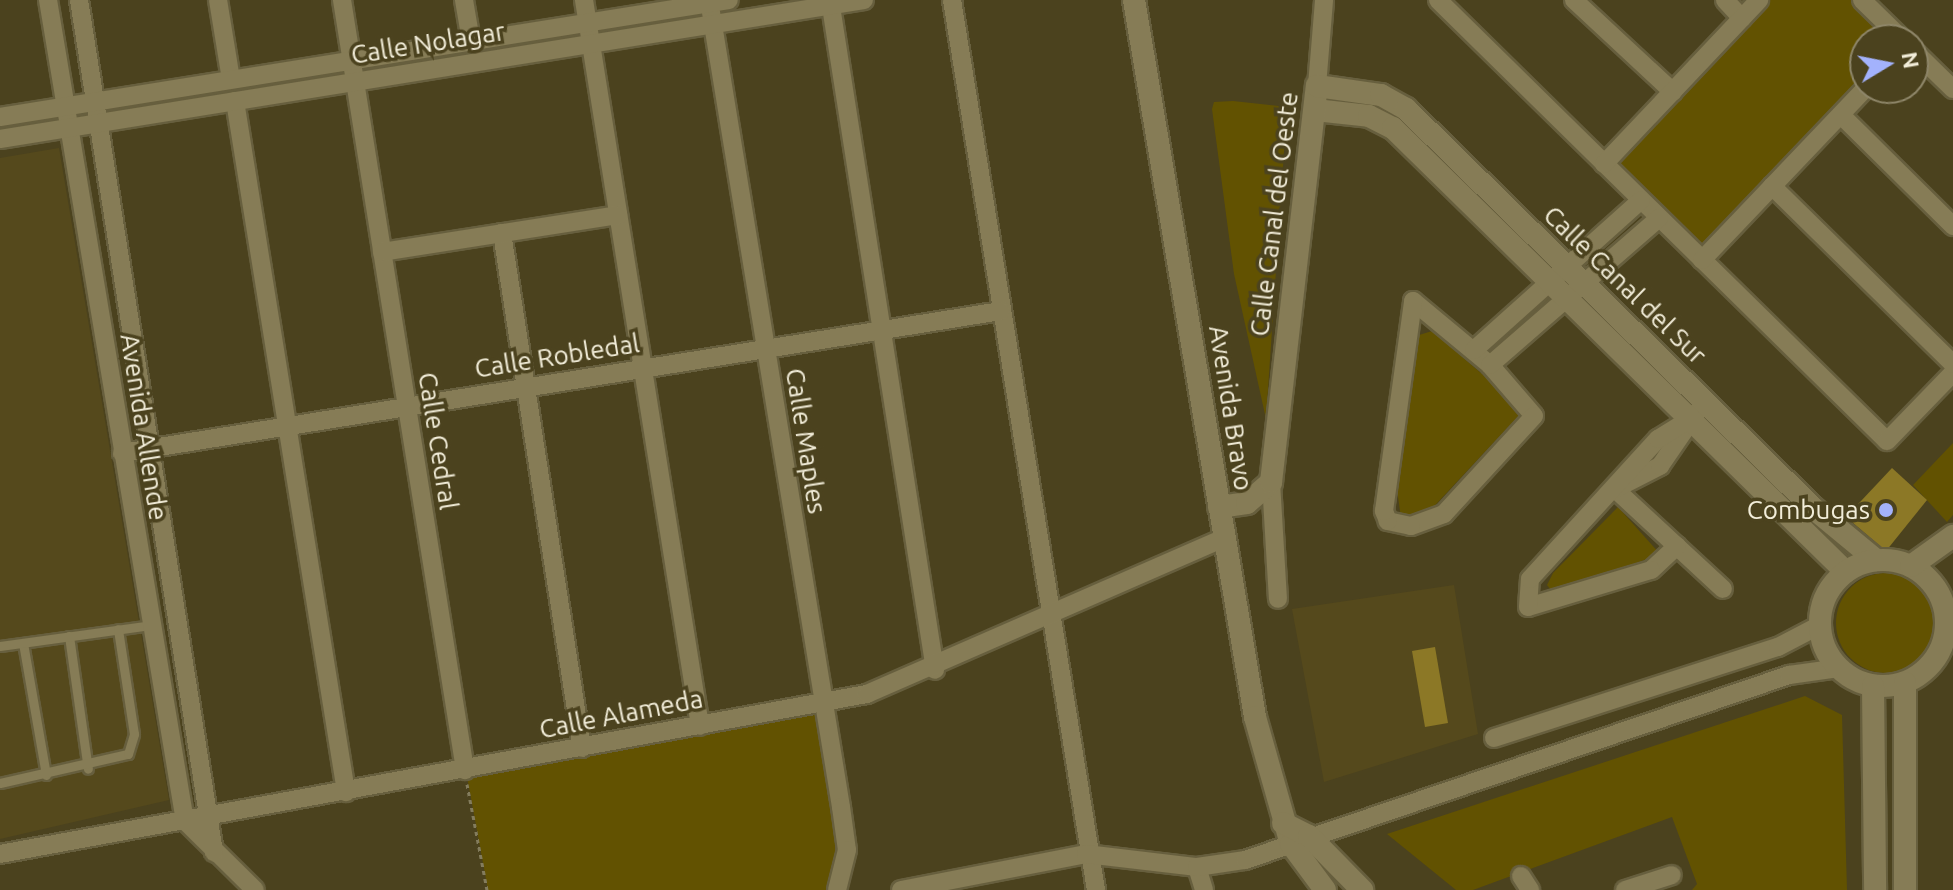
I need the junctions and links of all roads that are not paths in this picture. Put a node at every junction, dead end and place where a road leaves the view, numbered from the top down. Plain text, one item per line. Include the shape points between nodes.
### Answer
1 (48, 0) edge
2 (79, 0) edge
3 (218, 0) edge
4 (342, 0) edge
5 (464, 0) edge
6 (584, 0) edge
7 (729, 0) edge
8 (864, 0) edge
9 (952, 0) edge
10 (1134, 0) edge
11 (1324, 0) edge
12 (1574, 0) edge
13 (1725, 0) edge
14 (1759, 0) edge
15 (1438, 1) edge
16 (1865, 1) edge
17 (709, 2) edge
18 (831, 3) edge
19 (1742, 18) junction
20 (588, 22) junction
21 (712, 24) junction
22 (1887, 24) edge
23 (471, 41) junction
24 (591, 44) junction
25 (352, 60) junction
26 (1929, 66) edge
27 (231, 79) junction
28 (355, 82) junction
29 (1317, 86) junction
30 (1953, 89) edge
31 (1673, 92) junction
32 (95, 101) junction
33 (235, 101) junction
34 (1851, 104) edge
35 (65, 106) junction
36 (1315, 110) junction
37 (1841, 115) junction
38 (0, 117) edge
39 (99, 122) junction
40 (68, 127) junction
41 (0, 139) edge
42 (1604, 164) junction
43 (1772, 186) junction
44 (1641, 200) junction
45 (618, 215) junction
46 (1659, 218) junction
47 (1953, 226) edge
48 (502, 233) junction
49 (382, 252) junction
50 (1702, 260) junction
51 (1577, 277) junction
52 (1555, 287) junction
53 (1001, 311) junction
54 (882, 330) junction
55 (765, 349) junction
56 (1474, 350) junction
57 (1953, 364) edge
58 (1490, 365) junction
59 (643, 368) junction
60 (1953, 373) edge
61 (526, 388) junction
62 (407, 407) junction
63 (1699, 411) junction
64 (287, 426) junction
65 (152, 448) junction
66 (122, 453) junction
67 (1271, 482) junction
68 (1615, 489) junction
69 (1219, 507) junction
70 (1953, 536) edge
71 (1224, 538) junction
72 (1677, 546) junction
73 (1876, 560) junction
74 (1911, 566) junction
75 (1846, 572) junction
76 (1723, 589) dead end
77 (1278, 599) dead end
78 (1948, 599) edge
79 (1049, 620) junction
80 (151, 625) junction
81 (1820, 625) junction
82 (118, 629) junction
83 (69, 636) junction
84 (23, 643) junction
85 (0, 646) edge
86 (1839, 668) junction
87 (935, 670) junction
88 (1905, 683) junction
89 (1873, 686) junction
90 (822, 703) junction
91 (700, 726) junction
92 (1494, 738) dead end
93 (582, 748) junction
94 (88, 769) junction
95 (465, 770) junction
96 (46, 775) junction
97 (0, 783) edge
98 (346, 792) junction
99 (211, 816) junction
100 (185, 821) junction
101 (1300, 840) junction
102 (214, 852) junction
103 (0, 854) edge
104 (1086, 854) junction
105 (1197, 867) junction
106 (1672, 875) dead end
107 (255, 890) edge
108 (837, 890) edge
109 (901, 890) edge
110 (1096, 890) edge
111 (1204, 890) edge
112 (1325, 890) edge
113 (1362, 890) edge
114 (1625, 890) edge
115 (1875, 890) edge
116 (1905, 890) edge

1 - 35 street, Avenida Allende
2 - 32 street, Avenida Allende
3 - 27 street
4 - 25 street, Calle Cedral
5 - 23 street
6 - 20 street
7 - 17 street, Calle Nolagar
8 - 18 street, Calle Nolagar
9 - 53 street
10 - 69 street, Avenida Bravo
11 - 29 street, Calle Canal del Oeste
12 - 31 street
13 - 19 street
14 - 19 street
15 - 42 street
16 - 22 street
17 - 20 street, Calle Nolagar
17 - 21 street, Calle Maples
18 - 21 street, Calle Nolagar
18 - 54 street
19 - 31 street
20 - 23 street, Calle Nolagar
20 - 24 street
21 - 24 street, Calle Nolagar
21 - 55 street, Calle Maples
23 - 25 street, Calle Nolagar
24 - 28 street, Calle Nolagar
24 - 45 street
25 - 27 street, Calle Nolagar
25 - 28 street, Calle Cedral
26 - 30 street
27 - 32 street, Calle Nolagar
28 - 33 street, Calle Nolagar
28 - 49 street, Calle Cedral
29 - 36 street, Calle Canal del Oeste
29 - 51 street, Calle Canal del Sur via 1381,95 1406,109
31 - 42 street
32 - 35 street, Calle Nolagar
32 - 39 street, Avenida Allende
33 - 39 street, Calle Nolagar
33 - 64 street
34 - 37 street
35 - 38 street, Calle Nolagar
35 - 40 street, Avenida Allende
36 - 52 street, Calle Canal del Sur via 1369,116 1393,128
36 - 67 street, Calle Canal del Oeste
37 - 43 street
37 - 47 street
39 - 40 street, Calle Nolagar
39 - 65 street, Avenida Allende
40 - 41 street, Calle Nolagar
40 - 66 street, Avenida Allende
42 - 44 street
43 - 50 street
43 - 57 street
44 - 46 street
44 - 51 street
45 - 48 street
45 - 59 street
46 - 50 street
46 - 51 street
48 - 49 street
48 - 61 street
49 - 62 street, Calle Cedral
50 - 60 street via 1887,441
51 - 52 street
51 - 63 street, Calle Canal del Sur
52 - 56 street
52 - 58 street
52 - 63 street, Calle Canal del Sur
53 - 54 street, Calle Robledal
53 - 79 street
54 - 55 street, Calle Robledal
54 - 87 street
55 - 59 street, Calle Robledal
55 - 90 street, Calle Maples
56 - 58 street
56 - 58 street via 1422,302 1407,307 1388,521 1411,526 1444,514 1532,423 1531,410
59 - 61 street, Calle Robledal
59 - 91 street
61 - 62 street, Calle Robledal
61 - 93 street
62 - 64 street, Calle Robledal
62 - 95 street, Calle Cedral
63 - 68 street via 1658,439
63 - 73 street, Calle Canal del Sur
63 - 75 street, Calle Canal del Sur
64 - 65 street, Calle Robledal
64 - 98 street
65 - 66 street, Calle Robledal
65 - 99 street, Avenida Allende
66 - 80 street, Avenida Allende
67 - 69 street via 1247,503
67 - 77 street, Calle Canal del Oeste
68 - 72 street
68 - 72 street via 1530,579 1528,607 1651,570
69 - 71 street, Avenida Bravo
70 - 74 street
71 - 79 street, Calle Alameda
71 - 101 street, Avenida Bravo via 1255,717 1283,823
72 - 76 street
73 - 74 street
73 - 75 street
74 - 78 street
75 - 81 street via 1826,596
78 - 88 street via 1947,624 1935,660
79 - 87 street, Calle Alameda
79 - 104 street
80 - 82 lane
80 - 100 street, Avenida Allende
81 - 86 street
81 - 92 street via 1778,647
82 - 83 lane
82 - 94 lane via 133,744 119,761
83 - 84 lane
83 - 94 lane
84 - 85 lane
84 - 96 lane
86 - 89 street
86 - 101 street via 1789,675
87 - 90 street, Calle Alameda
88 - 89 street
88 - 116 street
89 - 115 street
90 - 91 street, Calle Alameda
90 - 108 street, Calle Maples via 847,850
91 - 93 street, Calle Alameda
93 - 95 street, Calle Alameda
94 - 96 lane
95 - 98 street, Calle Alameda
96 - 97 lane
98 - 99 street, Calle Alameda
99 - 100 street, Calle Alameda
99 - 102 street, Avenida Allende
100 - 102 street
100 - 103 street, Calle Alameda
101 - 105 street
101 - 112 street, Avenida Bravo
101 - 113 street, Avenida Bravo
102 - 107 street
104 - 105 street
104 - 109 street
104 - 110 street
105 - 111 street
106 - 114 street

